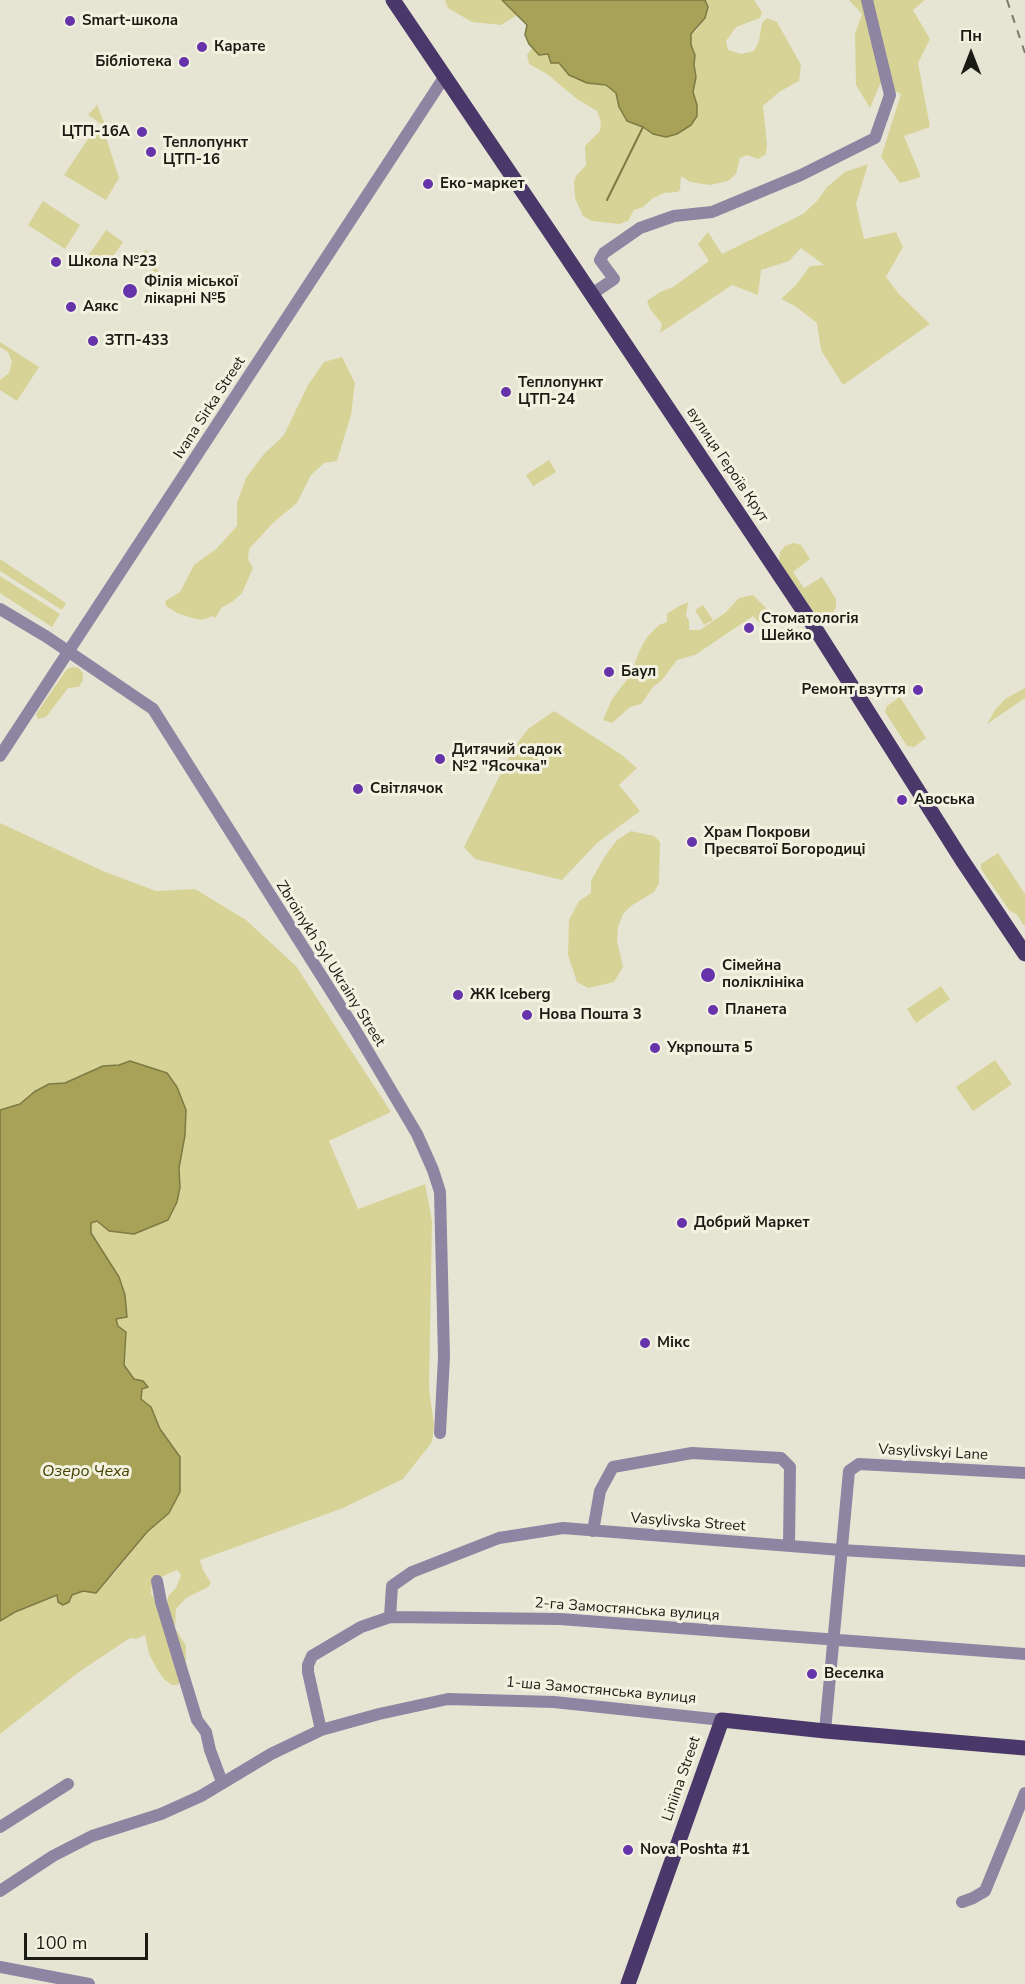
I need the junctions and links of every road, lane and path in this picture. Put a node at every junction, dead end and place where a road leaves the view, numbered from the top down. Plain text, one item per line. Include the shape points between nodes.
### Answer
1 (393, 0) edge
2 (867, 0) edge
3 (445, 76) junction
4 (592, 294) junction
5 (0, 609) edge
6 (68, 652) junction
7 (0, 756) edge
8 (1025, 954) edge
9 (440, 1432) dead end
10 (1025, 1473) edge
11 (593, 1531) junction
12 (789, 1546) junction
13 (841, 1550) junction
14 (1025, 1561) edge
15 (157, 1581) dead end
16 (390, 1617) junction
17 (832, 1639) junction
18 (1025, 1654) edge
19 (722, 1720) junction
20 (321, 1730) junction
21 (825, 1731) junction
22 (1025, 1748) edge
23 (222, 1782) junction
24 (68, 1784) dead end
25 (1025, 1793) edge
26 (0, 1827) edge
27 (0, 1891) edge
28 (962, 1902) dead end
29 (0, 1967) edge
30 (89, 1984) edge
31 (628, 1984) edge

1 - 3 main road, вулиця Героїв Крут
2 - 4 street via 890,95 875,138 801,175 712,212 674,216 640,228 604,253 600,260 614,279
3 - 4 main road, вулиця Героїв Крут
3 - 6 street, Ivana Sirka Street
4 - 8 main road, вулиця Героїв Крут
5 - 6 street, Zbroinykh Syl Ukrainy Street
6 - 7 street, Ivana Sirka Street
6 - 9 street, Zbroinykh Syl Ukrainy Street via 153,709 353,1026 425,1150 440,1192 444,1357
10 - 13 street, Vasylivskyi Lane via 859,1464 849,1471
11 - 12 street, Vasylivska Street
11 - 12 street via 600,1491 613,1467 692,1453 782,1458 790,1467
11 - 16 street, Vasylivska Street via 563,1528 499,1538 412,1572 392,1586
12 - 13 street, Vasylivska Street
13 - 14 street, Vasylivska Street
13 - 17 street, Vasylivskyi Lane
15 - 23 street via 197,1720 206,1732
16 - 17 street, 2-га Замостянська вулиця via 560,1619
16 - 20 street, 2-га Замостянська вулиця via 361,1627 312,1656 308,1672
17 - 18 street, 2-га Замостянська вулиця
17 - 21 street, Vasylivskyi Lane
19 - 20 street, 1-ша Замостянська вулиця via 554,1702 448,1699
19 - 21 main road, 1-ша Замостянська вулиця
19 - 31 main road, Liniina Street
20 - 23 street, 1-ша Замостянська вулиця
21 - 22 main road, 1-ша Замостянська вулиця
23 - 27 street, 1-ша Замостянська вулиця via 161,1814 92,1836
24 - 26 street
25 - 28 street via 985,1892
29 - 30 street

